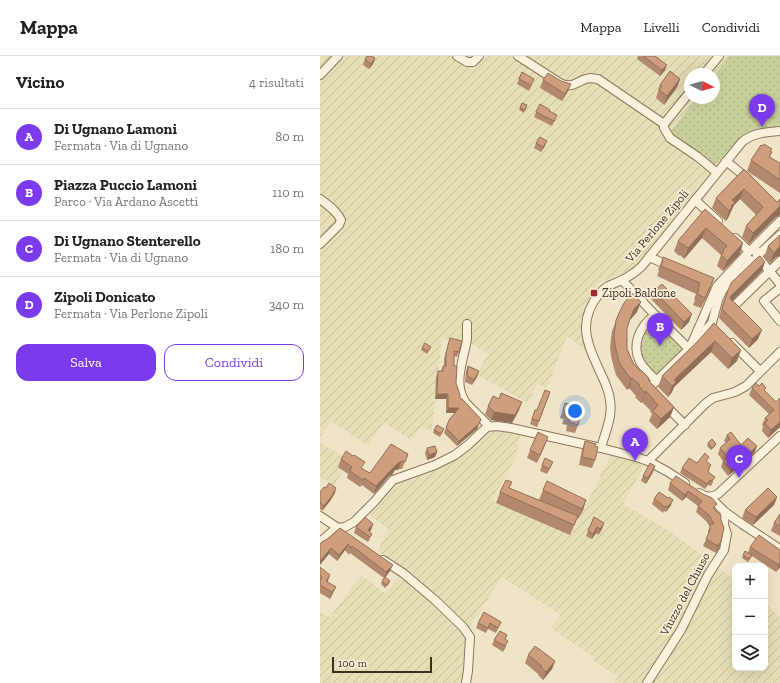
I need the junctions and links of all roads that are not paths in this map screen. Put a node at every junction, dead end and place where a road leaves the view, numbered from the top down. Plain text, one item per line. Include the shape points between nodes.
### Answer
1 (338, 56) edge
2 (457, 56) edge
3 (479, 56) edge
4 (518, 56) edge
5 (719, 56) edge
6 (709, 68) edge
7 (320, 75) edge
8 (684, 99) edge
9 (664, 124) junction
10 (780, 130) edge
11 (726, 161) junction
12 (716, 172) junction
13 (756, 185) edge
14 (320, 199) edge
15 (695, 200) junction
16 (780, 221) edge
17 (780, 235) edge
18 (320, 244) edge
19 (752, 255) junction
20 (649, 257) junction
21 (780, 262) edge
22 (676, 269) edge
23 (769, 271) junction
24 (622, 280) junction
25 (780, 284) edge
26 (780, 288) edge
27 (733, 307) edge
28 (655, 314) junction
29 (704, 315) junction
30 (780, 321) edge
31 (467, 324) dead end
32 (718, 329) junction
33 (689, 349) junction
34 (780, 352) edge
35 (760, 371) junction
36 (657, 381) junction
37 (685, 425) junction
38 (489, 426) junction
39 (780, 436) edge
40 (601, 448) junction
41 (648, 461) junction
42 (710, 497) junction
43 (725, 512) junction
44 (320, 516) edge
45 (338, 528) junction
46 (350, 537) edge
47 (320, 542) edge
48 (780, 549) edge
49 (374, 553) edge
50 (466, 683) edge
51 (647, 683) edge

1 - 7 street
2 - 3 street via 468,62
4 - 9 street via 565,86 591,78 598,79
5 - 6 street
8 - 9 street
9 - 12 street via 670,138
10 - 11 street, Via Perlone Zipoli via 750,136
11 - 12 street, Via Perlone Zipoli
11 - 13 street
12 - 15 street, Via Perlone Zipoli
14 - 18 street via 333,209 341,220
15 - 19 street
15 - 20 street, Via Perlone Zipoli
16 - 19 street
17 - 19 street
19 - 23 street
19 - 29 street via 713,285
19 - 32 street via 723,289 718,300
20 - 22 street
20 - 24 street, Via Perlone Zipoli via 637,271
21 - 23 street
23 - 25 street
23 - 27 street
24 - 28 street
24 - 40 street, Via Perlone Zipoli via 609,285 599,293 590,308 586,322 588,344 610,400 610,415
26 - 30 street via 764,301
28 - 33 street
28 - 36 street via 641,330 636,347 640,362
29 - 32 street
29 - 33 street
31 - 38 street via 467,339 460,368 460,390 466,403
32 - 33 street
32 - 35 street
33 - 36 street
34 - 35 street
35 - 37 street via 741,389 712,398
36 - 37 street via 649,388
37 - 41 street
38 - 40 street via 504,426
38 - 45 street via 455,455 393,480 354,522
39 - 42 street via 718,494
40 - 41 street
41 - 42 street via 704,496
42 - 43 street
43 - 48 street
43 - 51 street, Viuzzo del Chiuso via 724,525 727,534 724,550 708,575 681,630
44 - 45 street
45 - 46 street
45 - 47 street
49 - 50 street via 403,573 463,627 470,637

